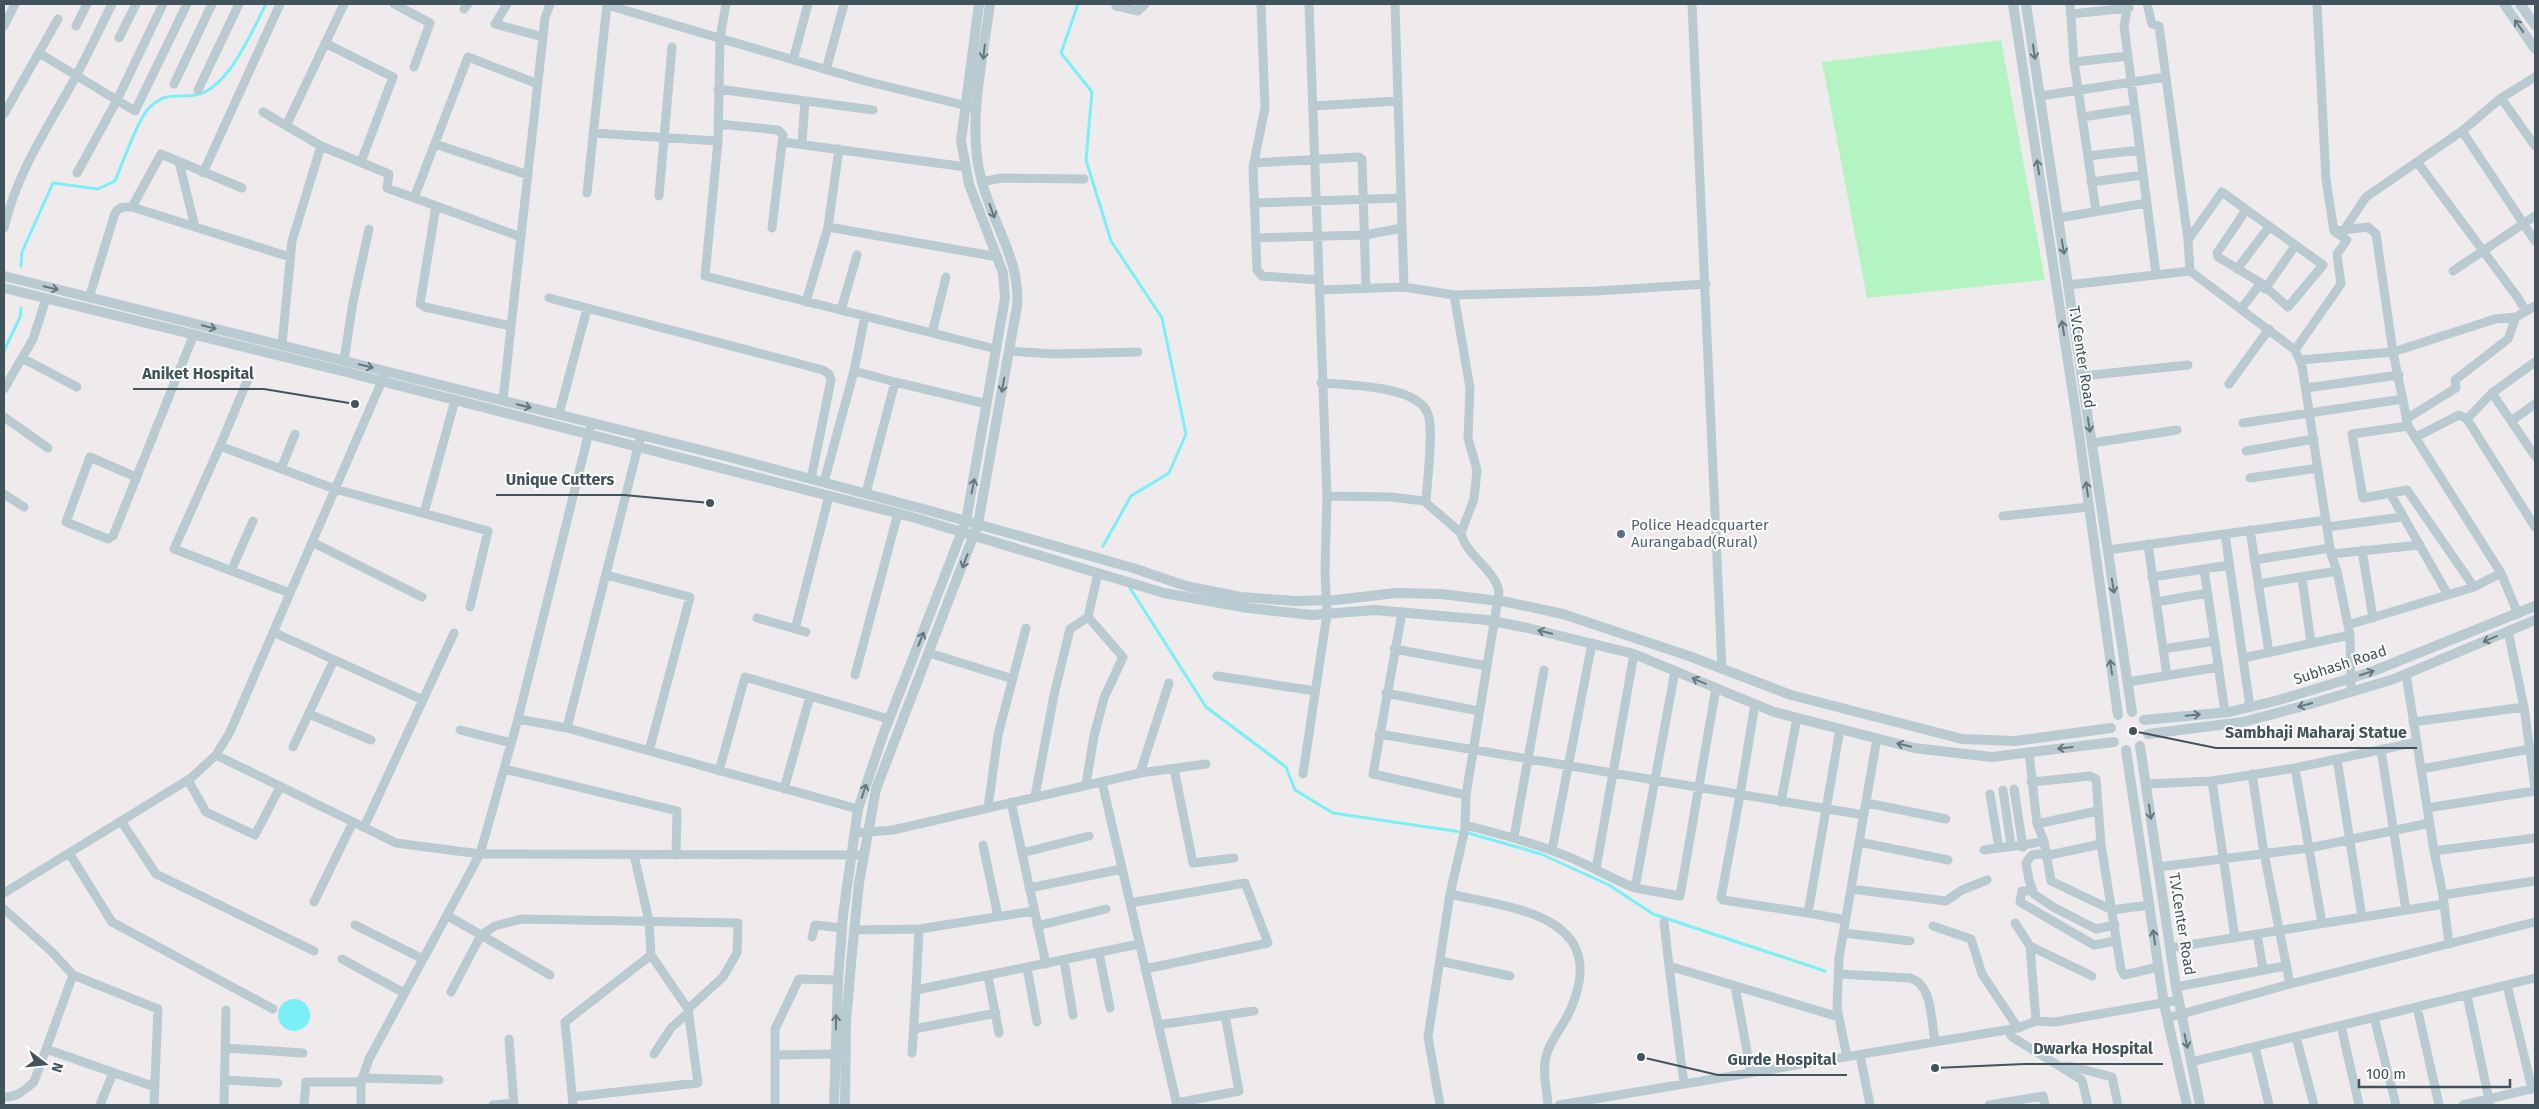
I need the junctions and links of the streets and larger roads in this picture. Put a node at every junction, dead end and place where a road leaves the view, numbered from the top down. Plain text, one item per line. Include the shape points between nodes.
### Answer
1 (15, 4) edge
2 (87, 4) edge
3 (112, 4) edge
4 (136, 4) edge
5 (163, 4) edge
6 (186, 4) edge
7 (212, 4) edge
8 (238, 4) edge
9 (280, 4) edge
10 (344, 4) edge
11 (394, 4) edge
12 (507, 4) edge
13 (550, 4) edge
14 (607, 4) edge
15 (726, 4) edge
16 (808, 4) edge
17 (844, 4) edge
18 (978, 4) edge
19 (990, 4) edge
20 (1145, 4) edge
21 (1261, 4) edge
22 (1309, 4) edge
23 (1395, 4) edge
24 (1692, 4) edge
25 (2013, 4) edge
26 (2026, 4) edge
27 (2070, 4) edge
28 (2147, 4) edge
29 (2317, 4) edge
30 (2504, 4) edge
31 (2520, 4) edge
32 (1116, 6) dead end
33 (2128, 6) edge
34 (407, 7) edge
35 (2071, 14) junction
36 (58, 19) dead end
37 (2535, 25) edge
38 (4, 26) edge
39 (76, 26) dead end
40 (543, 37) junction
41 (119, 38) dead end
42 (720, 38) junction
43 (325, 43) junction
44 (672, 47) dead end
45 (2535, 49) edge
46 (39, 53) junction
47 (2128, 56) junction
48 (794, 60) junction
49 (2074, 62) junction
50 (414, 67) dead end
51 (826, 70) junction
52 (76, 76) junction
53 (2166, 77) junction
54 (2535, 77) edge
55 (2131, 82) junction
56 (174, 84) dead end
57 (538, 84) junction
58 (718, 89) junction
59 (198, 90) dead end
60 (2078, 90) junction
61 (2040, 96) junction
62 (2501, 98) junction
63 (117, 100) junction
64 (805, 101) junction
65 (1398, 101) junction
66 (966, 105) junction
67 (1313, 106) junction
68 (977, 108) junction
69 (2134, 109) junction
70 (873, 110) dead end
71 (263, 112) dead end
72 (4, 114) edge
73 (2082, 117) junction
74 (718, 124) junction
75 (286, 126) junction
76 (2462, 132) junction
77 (593, 133) junction
78 (663, 138) junction
79 (718, 141) junction
80 (783, 142) junction
81 (435, 144) junction
82 (802, 144) junction
83 (321, 146) junction
84 (2535, 146) edge
85 (839, 149) junction
86 (2140, 150) junction
87 (2088, 156) junction
88 (1315, 160) junction
89 (179, 162) junction
90 (361, 162) junction
91 (1254, 163) junction
92 (2418, 163) junction
93 (966, 166) junction
94 (77, 173) dead end
95 (203, 173) junction
96 (528, 174) junction
97 (2143, 175) junction
98 (1084, 179) dead end
99 (982, 182) junction
100 (2091, 182) junction
101 (242, 188) dead end
102 (587, 192) dead end
103 (658, 196) dead end
104 (414, 198) junction
105 (1401, 198) junction
106 (1364, 199) junction
107 (1317, 201) junction
108 (1254, 203) junction
109 (2147, 203) junction
110 (436, 206) junction
111 (132, 207) junction
112 (2246, 210) junction
113 (2096, 211) junction
114 (2535, 216) edge
115 (2058, 218) junction
116 (2524, 224) junction
117 (195, 227) junction
118 (828, 227) junction
119 (2268, 227) junction
120 (4, 228) edge
121 (772, 228) dead end
122 (1402, 228) junction
123 (370, 229) dead end
124 (2344, 230) junction
125 (2334, 231) junction
126 (1365, 235) junction
127 (1318, 236) junction
128 (521, 237) junction
129 (1256, 238) junction
130 (2188, 240) junction
131 (2535, 241) edge
132 (2295, 246) junction
133 (2483, 253) junction
134 (857, 255) dead end
135 (290, 257) junction
136 (998, 257) junction
137 (2237, 269) junction
138 (2190, 271) junction
139 (2453, 271) dead end
140 (2156, 274) junction
141 (4, 276) edge
142 (946, 276) dead end
143 (1319, 280) junction
144 (1706, 284) junction
145 (2068, 285) junction
146 (2263, 286) junction
147 (4, 288) edge
148 (1404, 288) junction
149 (1366, 289) junction
150 (1319, 290) junction
151 (1454, 295) junction
152 (89, 298) junction
153 (549, 298) dead end
154 (46, 299) junction
155 (806, 302) junction
156 (587, 308) junction
157 (2241, 309) junction
158 (841, 310) junction
159 (2532, 310) edge
160 (865, 316) junction
161 (2516, 317) junction
162 (511, 326) junction
163 (1000, 329) junction
164 (2269, 330) junction
165 (1012, 331) junction
166 (932, 333) junction
167 (194, 334) junction
168 (282, 345) junction
169 (996, 349) junction
170 (2295, 350) junction
171 (1009, 351) junction
172 (1138, 352) dead end
173 (2393, 352) junction
174 (22, 358) junction
175 (2300, 360) junction
176 (344, 361) junction
177 (2535, 362) edge
178 (2188, 365) dead end
179 (854, 371) junction
180 (2399, 375) junction
181 (384, 376) junction
182 (2082, 376) junction
183 (248, 379) dead end
184 (895, 382) junction
185 (1322, 383) junction
186 (2229, 384) dead end
187 (77, 387) dead end
188 (2306, 388) junction
189 (4, 389) edge
190 (2492, 393) junction
191 (2403, 398) junction
192 (455, 400) junction
193 (503, 400) junction
194 (987, 404) junction
195 (2535, 404) edge
196 (2310, 413) junction
197 (559, 414) junction
198 (4, 417) edge
199 (2467, 419) junction
200 (2511, 421) junction
201 (592, 422) junction
202 (2407, 422) junction
203 (2243, 423) dead end
204 (2177, 430) dead end
205 (295, 434) dead end
206 (589, 434) junction
207 (641, 435) junction
208 (2416, 437) junction
209 (2314, 438) junction
210 (2092, 443) junction
211 (220, 446) junction
212 (638, 446) junction
213 (2532, 446) edge
214 (48, 448) dead end
215 (2246, 451) dead end
216 (2535, 456) edge
217 (2318, 468) junction
218 (281, 469) junction
219 (136, 477) junction
220 (2250, 478) dead end
221 (811, 479) junction
222 (824, 482) junction
223 (335, 489) junction
224 (866, 493) junction
225 (2390, 493) junction
226 (4, 494) edge
227 (830, 496) junction
228 (1327, 496) junction
229 (1426, 502) junction
230 (24, 507) dead end
231 (2089, 507) junction
232 (898, 513) junction
233 (424, 514) junction
234 (2003, 516) dead end
235 (2402, 517) junction
236 (253, 521) dead end
237 (966, 521) junction
238 (2327, 523) junction
239 (978, 524) junction
240 (2535, 527) edge
241 (2250, 530) junction
242 (962, 532) junction
243 (1461, 533) junction
244 (2225, 534) junction
245 (974, 536) junction
246 (312, 542) junction
247 (2148, 544) junction
248 (2420, 545) junction
249 (2108, 550) junction
250 (2362, 550) junction
251 (2331, 551) junction
252 (2254, 560) junction
253 (2230, 565) junction
254 (2204, 569) junction
255 (230, 571) junction
256 (2337, 571) junction
257 (1098, 573) junction
258 (2501, 573) junction
259 (606, 575) junction
260 (2152, 577) junction
261 (2302, 578) junction
262 (2258, 584) junction
263 (2474, 587) junction
264 (290, 593) junction
265 (2208, 594) junction
266 (2448, 595) junction
267 (422, 597) dead end
268 (1326, 600) junction
269 (1498, 601) junction
270 (2156, 602) junction
271 (2535, 606) edge
272 (470, 607) dead end
273 (1402, 613) junction
274 (1327, 614) junction
275 (2518, 614) junction
276 (1088, 617) junction
277 (757, 618) dead end
278 (2373, 618) junction
279 (2535, 620) edge
280 (1494, 621) junction
281 (2348, 625) junction
282 (1026, 628) dead end
283 (795, 629) junction
284 (2508, 631) junction
285 (272, 632) junction
286 (806, 632) dead end
287 (454, 633) dead end
288 (2350, 635) junction
289 (2215, 641) junction
290 (1592, 643) junction
291 (2311, 643) junction
292 (2163, 648) junction
293 (1394, 649) junction
294 (2269, 652) junction
295 (929, 653) junction
296 (1634, 654) junction
297 (2243, 658) junction
298 (334, 660) junction
299 (1487, 666) junction
300 (2219, 667) junction
301 (1722, 669) junction
302 (1544, 670) dead end
303 (1675, 671) junction
304 (2406, 674) junction
305 (855, 675) dead end
306 (1218, 676) dead end
307 (2167, 676) junction
308 (1012, 678) junction
309 (2349, 679) junction
310 (1169, 682) dead end
311 (2128, 682) junction
312 (1716, 688) junction
313 (1315, 691) junction
314 (2351, 692) junction
315 (1386, 693) junction
316 (810, 696) junction
317 (423, 700) junction
318 (1755, 704) junction
319 (2250, 707) junction
320 (2524, 707) junction
321 (1479, 711) junction
322 (2132, 712) junction
323 (2225, 712) junction
324 (309, 714) junction
325 (2118, 715) junction
326 (1797, 718) junction
327 (518, 719) junction
328 (889, 719) junction
329 (2144, 720) junction
330 (2414, 722) junction
331 (567, 728) junction
332 (2110, 728) junction
333 (1840, 729) junction
334 (460, 730) dead end
335 (1379, 734) junction
336 (2148, 734) junction
337 (1877, 738) junction
338 (371, 740) dead end
339 (2114, 742) junction
340 (2417, 742) junction
341 (511, 743) junction
342 (2140, 746) junction
343 (294, 747) dead end
344 (2530, 749) junction
345 (1472, 750) junction
346 (2126, 750) junction
347 (2381, 750) junction
348 (650, 751) junction
349 (2029, 752) junction
350 (216, 756) junction
351 (2337, 759) junction
352 (1528, 760) junction
353 (1206, 764) dead end
354 (1569, 767) junction
355 (504, 768) junction
356 (2295, 768) junction
357 (1174, 769) junction
358 (2421, 769) junction
359 (719, 770) junction
360 (1140, 773) junction
361 (1303, 774) dead end
362 (1612, 774) junction
363 (2252, 774) junction
364 (188, 780) junction
365 (2212, 780) junction
366 (1655, 781) junction
367 (1102, 782) junction
368 (2031, 782) junction
369 (1086, 784) junction
370 (2146, 784) junction
371 (280, 786) junction
372 (1698, 788) junction
373 (784, 789) junction
374 (2014, 789) dead end
375 (2003, 790) dead end
376 (2535, 790) edge
377 (1990, 794) dead end
378 (1466, 795) junction
379 (1740, 795) junction
380 (1035, 796) junction
381 (1011, 802) junction
382 (1781, 802) junction
383 (1867, 803) junction
384 (988, 808) junction
385 (2427, 808) junction
386 (858, 809) junction
387 (1826, 809) junction
388 (2097, 810) junction
389 (1864, 815) junction
390 (1946, 819) dead end
391 (121, 821) junction
392 (353, 822) junction
393 (2430, 823) junction
394 (2037, 824) junction
395 (364, 827) junction
396 (2394, 829) junction
397 (1465, 831) junction
398 (868, 832) junction
399 (855, 833) junction
400 (1089, 836) dead end
401 (1514, 837) junction
402 (2350, 838) junction
403 (2535, 838) edge
404 (2044, 841) junction
405 (1859, 842) junction
406 (983, 844) dead end
407 (2101, 844) junction
408 (2012, 846) junction
409 (2023, 847) junction
410 (1999, 848) junction
411 (2309, 848) junction
412 (1552, 850) junction
413 (1984, 850) dead end
414 (2434, 851) junction
415 (69, 853) junction
416 (1022, 853) junction
417 (2264, 853) junction
418 (480, 854) junction
419 (634, 855) junction
420 (676, 855) junction
421 (864, 855) junction
422 (2046, 855) junction
423 (852, 856) junction
424 (1234, 858) dead end
425 (1948, 860) dead end
426 (2223, 860) junction
427 (2158, 867) junction
428 (1596, 868) junction
429 (1122, 869) junction
430 (1987, 880) dead end
431 (2535, 881) edge
432 (1029, 888) junction
433 (1635, 888) junction
434 (1851, 889) junction
435 (2033, 890) junction
436 (4, 893) edge
437 (1450, 894) junction
438 (2444, 900) junction
439 (314, 902) dead end
440 (1130, 904) junction
441 (2149, 905) junction
442 (4, 909) edge
443 (1106, 909) dead end
444 (2112, 910) junction
445 (2406, 910) junction
446 (1034, 911) junction
447 (1808, 913) junction
448 (448, 916) junction
449 (998, 916) junction
450 (2362, 917) junction
451 (1846, 920) junction
452 (649, 921) junction
453 (1664, 922) dead end
454 (2535, 922) edge
455 (2015, 923) dead end
456 (2322, 923) junction
457 (356, 925) dead end
458 (2115, 925) junction
459 (1037, 926) junction
460 (1933, 926) dead end
461 (842, 928) junction
462 (919, 929) junction
463 (854, 930) junction
464 (2279, 930) junction
465 (1844, 933) junction
466 (2258, 934) junction
467 (480, 935) junction
468 (812, 937) dead end
469 (2235, 938) junction
470 (2116, 940) junction
471 (1910, 941) dead end
472 (1139, 944) junction
473 (2449, 944) junction
474 (2030, 946) junction
475 (2170, 948) junction
476 (314, 951) dead end
477 (1099, 953) junction
478 (651, 955) junction
479 (342, 959) dead end
480 (423, 959) junction
481 (1064, 960) junction
482 (1440, 961) junction
483 (1046, 964) junction
484 (1669, 966) junction
485 (2158, 966) junction
486 (2286, 966) junction
487 (1026, 968) junction
488 (1145, 969) junction
489 (2263, 969) junction
490 (1839, 974) junction
491 (73, 975) junction
492 (550, 975) dead end
493 (988, 976) junction
494 (1510, 976) dead end
495 (2092, 976) dead end
496 (2535, 978) edge
497 (838, 980) junction
498 (2290, 984) junction
499 (2507, 985) junction
500 (1735, 986) junction
501 (2176, 987) junction
502 (916, 990) junction
503 (451, 992) dead end
504 (404, 993) junction
505 (2467, 995) junction
506 (2179, 1000) junction
507 (2164, 1004) junction
508 (2417, 1007) junction
509 (1110, 1008) dead end
510 (273, 1009) dead end
511 (226, 1010) dead end
512 (689, 1011) junction
513 (1254, 1011) dead end
514 (996, 1013) junction
515 (2181, 1014) junction
516 (1073, 1015) dead end
517 (1225, 1015) junction
518 (1839, 1017) junction
519 (2167, 1018) junction
520 (2374, 1018) junction
521 (2036, 1020) junction
522 (1037, 1022) dead end
523 (1158, 1026) junction
524 (2341, 1026) junction
525 (914, 1028) junction
526 (2018, 1028) junction
527 (2008, 1030) junction
528 (999, 1033) dead end
529 (2296, 1037) junction
530 (508, 1039) dead end
531 (1935, 1042) junction
532 (2255, 1047) junction
533 (225, 1048) junction
534 (46, 1049) junction
535 (303, 1053) dead end
536 (912, 1053) dead end
537 (654, 1054) dead end
538 (835, 1054) junction
539 (775, 1055) junction
540 (1860, 1055) junction
541 (1847, 1057) junction
542 (2191, 1062) junction
543 (2062, 1067) junction
544 (113, 1072) junction
545 (1751, 1073) junction
546 (224, 1080) junction
547 (362, 1080) junction
548 (439, 1080) dead end
549 (278, 1083) dead end
550 (1684, 1084) junction
551 (155, 1087) junction
552 (2534, 1089) edge
553 (4, 1097) edge
554 (573, 1101) edge
555 (1602, 1102) edge
556 (2490, 1102) edge
557 (514, 1104) edge
558 (1177, 1104) edge
559 (1576, 1104) edge
560 (100, 1105) edge
561 (154, 1105) edge
562 (224, 1105) edge
563 (304, 1105) edge
564 (361, 1105) edge
565 (493, 1105) edge
566 (775, 1105) edge
567 (834, 1105) edge
568 (845, 1105) edge
569 (1440, 1105) edge
570 (1548, 1105) edge
571 (1559, 1105) edge
572 (1870, 1105) edge
573 (1989, 1105) edge
574 (2045, 1105) edge
575 (2088, 1105) edge
576 (2118, 1105) edge
577 (2187, 1105) edge
578 (2200, 1105) edge
579 (2269, 1105) edge
580 (2314, 1105) edge
581 (2359, 1105) edge
582 (2396, 1105) edge
583 (2439, 1105) edge
584 (2463, 1105) edge

1 - 38 street
2 - 39 street
3 - 52 street
4 - 41 street
5 - 63 street
6 - 63 street via 135,111
7 - 56 street
8 - 59 street
9 - 95 street
10 - 43 street
11 - 34 street
12 - 40 street via 495,24
13 - 40 street
14 - 42 street
14 - 77 street
15 - 42 street
16 - 48 street
17 - 51 street
18 - 66 street
19 -> 68 street
20 - 32 street via 1138,11
21 - 91 street via 1265,108
22 - 67 street
23 - 65 street
24 - 144 street
231 -> 25 street, T.V.Center Road
26 -> 61 street, T.V.Center Road
27 - 35 street
28 - 53 street via 2152,24 2159,26
29 - 125 street via 2326,180
45 -> 30 street
31 - 37 street
33 - 35 street
33 - 47 street via 2124,26
34 - 50 street via 430,23
35 - 49 street
36 - 46 street
40 - 57 street
42 - 48 street
42 - 58 street
43 - 75 street
43 - 90 street via 393,77
44 - 78 street
46 - 52 street
46 - 72 street
47 - 49 street
47 - 55 street
48 - 51 street
49 - 60 street
51 - 66 street
52 - 63 street
52 - 120 street via 22,172 11,196
53 - 55 street
53 - 130 street
54 - 62 street
55 - 60 street
55 - 69 street
57 - 81 street via 468,57
57 - 96 street
58 - 64 street
58 - 74 street
60 - 61 street
60 - 73 street
61 - 115 street, T.V.Center Road
62 - 76 street
62 - 84 street
63 - 94 street
64 - 70 street
64 - 82 street
65 - 67 street
65 - 105 street
66 - 68 street
66 - 93 street via 961,141
67 - 88 street
68 - 99 street via 974,138
69 - 73 street
69 - 86 street
71 - 75 street
73 - 87 street
74 - 79 street
74 - 80 street via 778,130 783,135
75 - 83 street
76 - 92 street
76 - 116 street
77 - 78 street
77 - 102 street
78 - 79 street
78 - 103 street
79 - 155 street via 705,276
80 - 82 street
80 - 121 street
81 - 96 street
81 - 104 street
82 - 85 street
83 - 90 street
83 - 135 street
85 - 93 street
85 - 118 street
86 - 87 street
86 - 97 street
87 - 100 street
88 - 91 street
88 - 106 street via 1362,159
88 - 107 street
89 - 95 street
89 - 111 street via 161,154
89 - 117 street
90 - 104 street via 389,174 387,188
91 - 108 street
92 - 124 street via 2366,197
92 - 133 street
93 - 136 street via 969,184
95 - 101 street
96 - 128 street
97 - 100 street
97 - 109 street
98 - 99 street via 1002,178
99 -> 165 street via 1016,274 1018,290
100 - 113 street
104 - 110 street
105 - 106 street
105 - 122 street
106 - 107 street
106 - 126 street
107 - 108 street
107 - 127 street
108 - 129 street
109 - 113 street
109 - 140 street
110 - 128 street
110 - 162 street via 420,304
111 - 117 street
111 - 152 street via 118,208 115,213
112 - 119 street
112 - 130 street via 2222,192
112 - 137 street via 2217,253
113 - 115 street
114 - 116 street
115 -> 145 street, T.V.Center Road
116 - 131 street
116 - 133 street
117 - 135 street
118 - 136 street
118 - 155 street
119 - 132 street
119 - 137 street
122 - 126 street
122 - 148 street
123 - 176 street via 353,302
124 - 125 street
124 - 173 street via 2368,227 2376,234
125 - 170 street via 2347,240 2337,254 2341,284
126 - 127 street
126 - 149 street
127 - 129 street
127 - 143 street
128 - 162 street
129 - 143 street via 1259,274
130 - 138 street
132 - 146 street
132 - 146 street via 2323,264 2288,307
133 - 139 street
133 - 159 street via 2518,298
134 - 158 street
135 - 168 street
136 - 163 street via 1005,298
137 - 146 street
138 - 140 street
138 - 157 street
140 - 145 street
141 -> 152 street
142 - 166 street
143 - 150 street
144 - 151 street
144 - 301 street
145 - 182 street, T.V.Center Road
146 - 157 street
147 - 154 street
148 - 149 street
148 - 151 street
149 - 150 street
150 - 185 street
151 - 243 street via 1470,388 1468,438 1477,470 1474,499
152 -> 168 street
153 - 156 street
154 - 167 street
154 - 174 street via 33,340
155 - 158 street
156 - 197 street
156 - 221 street via 829,374 831,380
157 - 164 street
158 - 160 street
159 - 161 street
160 - 166 street
160 - 179 street
161 - 173 street via 2496,320
161 - 202 street via 2508,339 2455,380 2456,388
162 - 193 street
163 - 165 street
163 - 169 street
164 - 170 street
164 - 186 street
165 - 171 street
166 - 169 street
167 - 181 street
167 - 219 street
168 - 176 street
169 - 194 street
170 - 175 street
171 - 172 street via 1046,354
171 -> 239 street
173 - 175 street
173 - 180 street
174 - 187 street
174 - 189 street
175 - 188 street
176 -> 181 street
177 - 190 street
178 - 182 street
179 - 184 street
179 - 222 street
180 - 188 street
180 - 191 street
181 - 192 street
181 - 193 street
181 - 223 street
182 -> 210 street, T.V.Center Road
183 - 211 street
184 - 194 street
184 - 224 street
185 - 228 street
185 - 229 street via 1372,386 1396,392 1425,408 1429,424
188 - 196 street
190 - 199 street
190 - 200 street
191 - 196 street
191 - 202 street
192 - 206 street
192 - 233 street
193 -> 197 street
237 -> 194 street
195 - 200 street
196 - 203 street
196 - 209 street
197 - 201 street
198 - 214 street
199 - 208 street via 2459,415
199 - 240 street
200 - 213 street
201 - 206 street
201 - 207 street
202 - 208 street
202 - 225 street via 2352,434 2363,498
204 - 210 street
205 - 218 street
206 - 212 street
206 - 327 street
207 - 212 street
207 - 221 street
208 - 258 street
209 - 215 street
209 - 217 street
210 - 249 street, T.V.Center Road
211 - 218 street
211 - 255 street via 174,549
212 - 227 street
212 - 259 street
213 - 216 street
217 - 220 street
217 - 238 street
218 - 223 street
219 - 219 street via 90,457 66,522 110,539
221 - 222 street
222 - 224 street
223 - 233 street
223 - 246 street
224 - 237 street
225 - 235 street
225 - 263 street via 2407,490
226 - 230 street
227 - 232 street
227 - 283 street
228 - 229 street via 1391,497
228 - 268 street
229 - 243 street
231 - 234 street
325 -> 231 street, T.V.Center Road
232 - 242 street
232 - 305 street
233 - 272 street via 488,531
235 - 238 street
235 - 248 street
236 - 255 street
237 - 239 street
237 - 242 street
238 - 241 street
238 - 251 street
239 - 245 street
239 - 268 street via 1186,586 1241,597
241 - 244 street
241 - 252 street
242 - 245 street
328 -> 242 street
243 - 269 street via 1496,584
244 - 247 street
244 - 253 street
245 - 257 street
245 -> 295 street
246 - 264 street
246 - 267 street
247 - 249 street
247 - 260 street
248 - 250 street
248 - 266 street
249 -> 311 street, T.V.Center Road
250 - 251 street
250 - 278 street
251 - 252 street
251 - 256 street
252 - 262 street
253 - 254 street
253 - 297 street
254 - 260 street
254 - 265 street
255 - 264 street
256 - 261 street
256 - 281 street
257 - 274 street via 1203,601 1312,615
257 - 276 street
258 - 263 street
258 - 275 street
259 - 331 street
259 - 348 street via 690,597
260 - 270 street
261 - 262 street
261 - 291 street
262 - 294 street
263 - 266 street
264 - 285 street
265 - 270 street
265 - 289 street
266 - 278 street
268 - 269 street via 1396,593 1441,594
268 - 274 street
269 - 280 street
269 - 301 street via 1563,614
270 - 292 street
271 - 275 street, Subhash Road
273 - 274 street via 1375,610
273 - 280 street
273 - 293 street
274 - 313 street
309 -> 275 street, Subhash Road
276 - 369 street via 1123,657 1104,698
276 - 380 street via 1070,630
277 - 283 street
278 - 281 street
279 - 284 street, Subhash Road
290 -> 280 street
280 - 299 street
281 - 288 street
282 - 308 street
283 - 286 street
284 -> 304 street, Subhash Road
284 - 320 street
285 - 298 street
285 - 350 street via 230,732
287 - 317 street
288 - 291 street
288 - 309 street
289 - 292 street
289 - 300 street
290 - 296 street
290 - 354 street
291 - 294 street
292 - 307 street
293 - 299 street
293 - 315 street
294 - 297 street
295 - 308 street
295 - 398 street via 876,789
296 - 303 street
296 - 362 street
297 - 319 street
298 - 317 street
298 - 324 street
299 - 321 street
300 - 307 street
300 - 323 street
301 - 332 street via 1791,695 1962,739 2015,741
302 - 352 street
312 -> 303 street
303 - 366 street
304 - 314 street, Subhash Road
304 - 330 street
306 - 313 street
307 - 311 street
308 - 384 street via 998,735
309 - 314 street
309 - 319 street, Subhash Road
310 - 360 street
311 - 322 street, T.V.Center Road
312 - 318 street
312 - 372 street
313 - 361 street
314 -> 336 street, Subhash Road via 2243,722
315 - 321 street
315 - 335 street
316 - 328 street
316 - 359 street via 745,677
316 - 373 street
317 - 395 street
318 - 326 street
318 - 379 street
319 - 323 street, Subhash Road
320 - 330 street
320 - 344 street
321 - 345 street
322 - 325 street
322 - 329 street
329 -> 323 street, Subhash Road
324 - 338 street
324 - 343 street
325 - 332 street
326 - 333 street
326 - 382 street
327 - 331 street
327 - 341 street
386 -> 328 street
329 - 336 street
330 - 340 street
331 - 348 street
332 - 339 street
333 - 337 street
333 - 387 street
334 - 341 street
335 - 345 street
335 - 378 street via 1374,776
336 - 342 street
349 -> 337 street via 1992,757 1914,748
337 - 383 street
339 - 346 street
339 -> 349 street
340 - 347 street
340 - 358 street
341 - 355 street
342 - 346 street
342 - 370 street, T.V.Center Road
344 - 358 street
344 - 376 street
345 - 352 street
345 - 378 street
346 - 441 street, T.V.Center Road
347 - 351 street
347 - 396 street
348 - 359 street
349 - 368 street
350 - 364 street
350 - 371 street
351 - 356 street
351 - 402 street
352 - 354 street
352 - 401 street
353 - 357 street
354 - 362 street
354 - 412 street
355 - 418 street
355 - 420 street via 677,811
356 - 363 street
356 - 411 street
357 - 360 street
357 - 424 street via 1192,863
358 - 385 street
359 - 373 street
360 - 367 street
362 - 366 street
362 - 428 street
363 - 365 street
363 - 417 street
364 - 371 street via 206,812 255,835
364 - 391 street
365 - 370 street
365 - 426 street
366 - 372 street
366 - 433 street
367 - 369 street
367 - 429 street
368 - 388 street via 2093,776 2096,779
368 - 394 street
369 - 380 street
370 -> 427 street, T.V.Center Road
371 - 392 street
372 - 379 street
372 - 433 street via 1680,896
373 - 386 street
374 - 409 street
375 - 408 street
376 - 385 street
377 - 410 street
378 - 397 street
379 - 382 street
379 - 447 street via 1721,899
380 - 381 street
381 - 384 street
381 - 416 street
382 - 387 street
383 - 389 street
383 - 390 street
384 - 398 street via 893,830
385 - 393 street
386 - 399 street
387 - 389 street
387 - 447 street
388 - 394 street
388 - 407 street
389 - 405 street
391 - 415 street
391 - 476 street via 156,874
392 - 395 street
392 - 439 street
393 - 396 street
393 - 414 street
394 - 404 street
395 - 418 street via 396,842
396 - 402 street
396 - 445 street
397 - 401 street
397 - 437 street
398 - 399 street
398 - 421 street
399 - 423 street
400 - 416 street
401 - 412 street
402 - 411 street
402 - 450 street
403 - 414 street
404 - 409 street
404 - 422 street
405 - 425 street
405 - 434 street
406 - 449 street
407 - 422 street
407 - 444 street
408 - 409 street
408 - 410 street
410 - 413 street
411 - 417 street
411 - 456 street
412 - 428 street
414 - 438 street
415 - 436 street
415 - 510 street via 112,922
416 - 432 street
417 - 426 street
417 - 464 street
418 - 419 street
418 - 448 street
419 - 420 street
419 - 452 street
420 - 423 street
421 - 423 street
421 - 463 street
422 - 435 street via 2032,855 2026,863
422 - 444 street via 2051,882
423 - 461 street
426 - 427 street
426 - 469 street
427 - 475 street, T.V.Center Road
428 - 433 street
429 - 432 street
429 - 440 street
430 - 434 street via 1946,901
431 - 438 street
432 - 446 street
434 - 451 street
435 - 458 street via 2053,907 2086,926 2096,930
435 - 470 street via 2022,891 2020,902 2094,945
437 - 482 street
437 - 570 street via 1524,911 1562,929 1572,939 1580,973 1573,1005 1546,1055
438 - 445 street
438 - 473 street
440 - 472 street
440 - 488 street via 1245,883 1268,943
441 - 444 street
485 -> 441 street, T.V.Center Road
442 - 491 street
443 - 459 street
444 - 458 street
445 - 450 street
446 - 449 street
446 - 459 street
447 - 451 street
448 - 467 street
448 - 480 street
449 - 462 street
450 - 456 street
451 - 465 street
452 - 467 street via 521,919 495,926
452 - 478 street
452 - 512 street via 738,923 737,953 723,977
453 - 484 street
454 - 473 street
455 - 474 street
456 - 464 street
457 - 480 street
458 - 470 street
459 - 483 street
460 - 526 street via 1971,939 1982,974
461 - 468 street via 815,925
461 - 497 street
462 - 463 street
462 - 502 street
463 - 568 street via 846,1022
464 - 466 street
464 - 486 street
465 - 471 street
465 - 490 street
466 - 469 street
466 - 489 street
467 - 492 street
467 - 503 street
469 - 475 street
470 - 485 street via 2124,975
472 - 477 street
472 - 488 street
473 - 498 street
474 - 495 street
474 - 521 street
475 - 501 street, T.V.Center Road
477 - 481 street
477 - 509 street
478 - 512 street
478 - 554 street via 565,1022
479 - 504 street
480 - 504 street
481 - 483 street
481 - 516 street
482 - 494 street
482 - 569 street via 1428,1036
483 - 487 street
484 - 500 street
484 - 550 street
485 - 507 street, T.V.Center Road
486 - 489 street
486 - 498 street
487 - 493 street
487 - 522 street
488 - 523 street
489 - 501 street
490 - 518 street
490 - 531 street via 1910,978 1920,982 1926,992
491 - 534 street
491 - 551 street via 158,1009
493 - 502 street
493 - 514 street
496 - 499 street
538 -> 497 street
497 - 539 street via 799,978 775,1029
498 - 515 street
499 - 505 street
499 - 552 street
500 - 518 street
500 - 545 street
501 - 506 street, T.V.Center Road
502 - 525 street
504 - 547 street via 369,1059
505 - 508 street
505 - 556 street
506 - 507 street
506 - 515 street, T.V.Center Road
507 - 519 street, T.V.Center Road
507 - 521 street via 2055,1022
508 - 520 street
508 - 583 street
511 - 533 street
512 - 537 street via 671,1028
512 - 554 street via 698,1083
513 - 517 street
514 - 525 street
514 - 528 street
515 - 519 street
515 -> 542 street, T.V.Center Road
517 - 523 street
517 - 558 street via 1239,1091
518 - 541 street
519 - 577 street, T.V.Center Road
520 - 524 street
520 - 582 street
521 - 526 street
523 - 558 street
524 - 529 street
524 - 581 street
525 - 536 street
526 - 527 street
527 - 531 street
527 - 543 street via 2012,1037
529 - 532 street
529 - 580 street
530 - 557 street
531 - 540 street
532 - 542 street
532 - 579 street
533 - 535 street
533 - 546 street
534 - 544 street
534 - 553 street via 34,1082 11,1098
538 - 539 street
538 - 567 street
539 - 566 street
540 - 541 street
540 - 572 street
541 - 545 street
542 - 578 street, T.V.Center Road
543 - 575 street via 2082,1080
543 - 576 street via 2070,1066 2112,1077
544 - 551 street
544 - 560 street
545 - 550 street
546 - 549 street
546 - 562 street
547 - 548 street
547 - 563 street via 306,1082
547 - 564 street
550 - 555 street
551 - 561 street
552 - 556 street
555 - 559 street
556 - 584 street
557 - 565 street
559 - 571 street
573 - 574 street via 2043,1096

